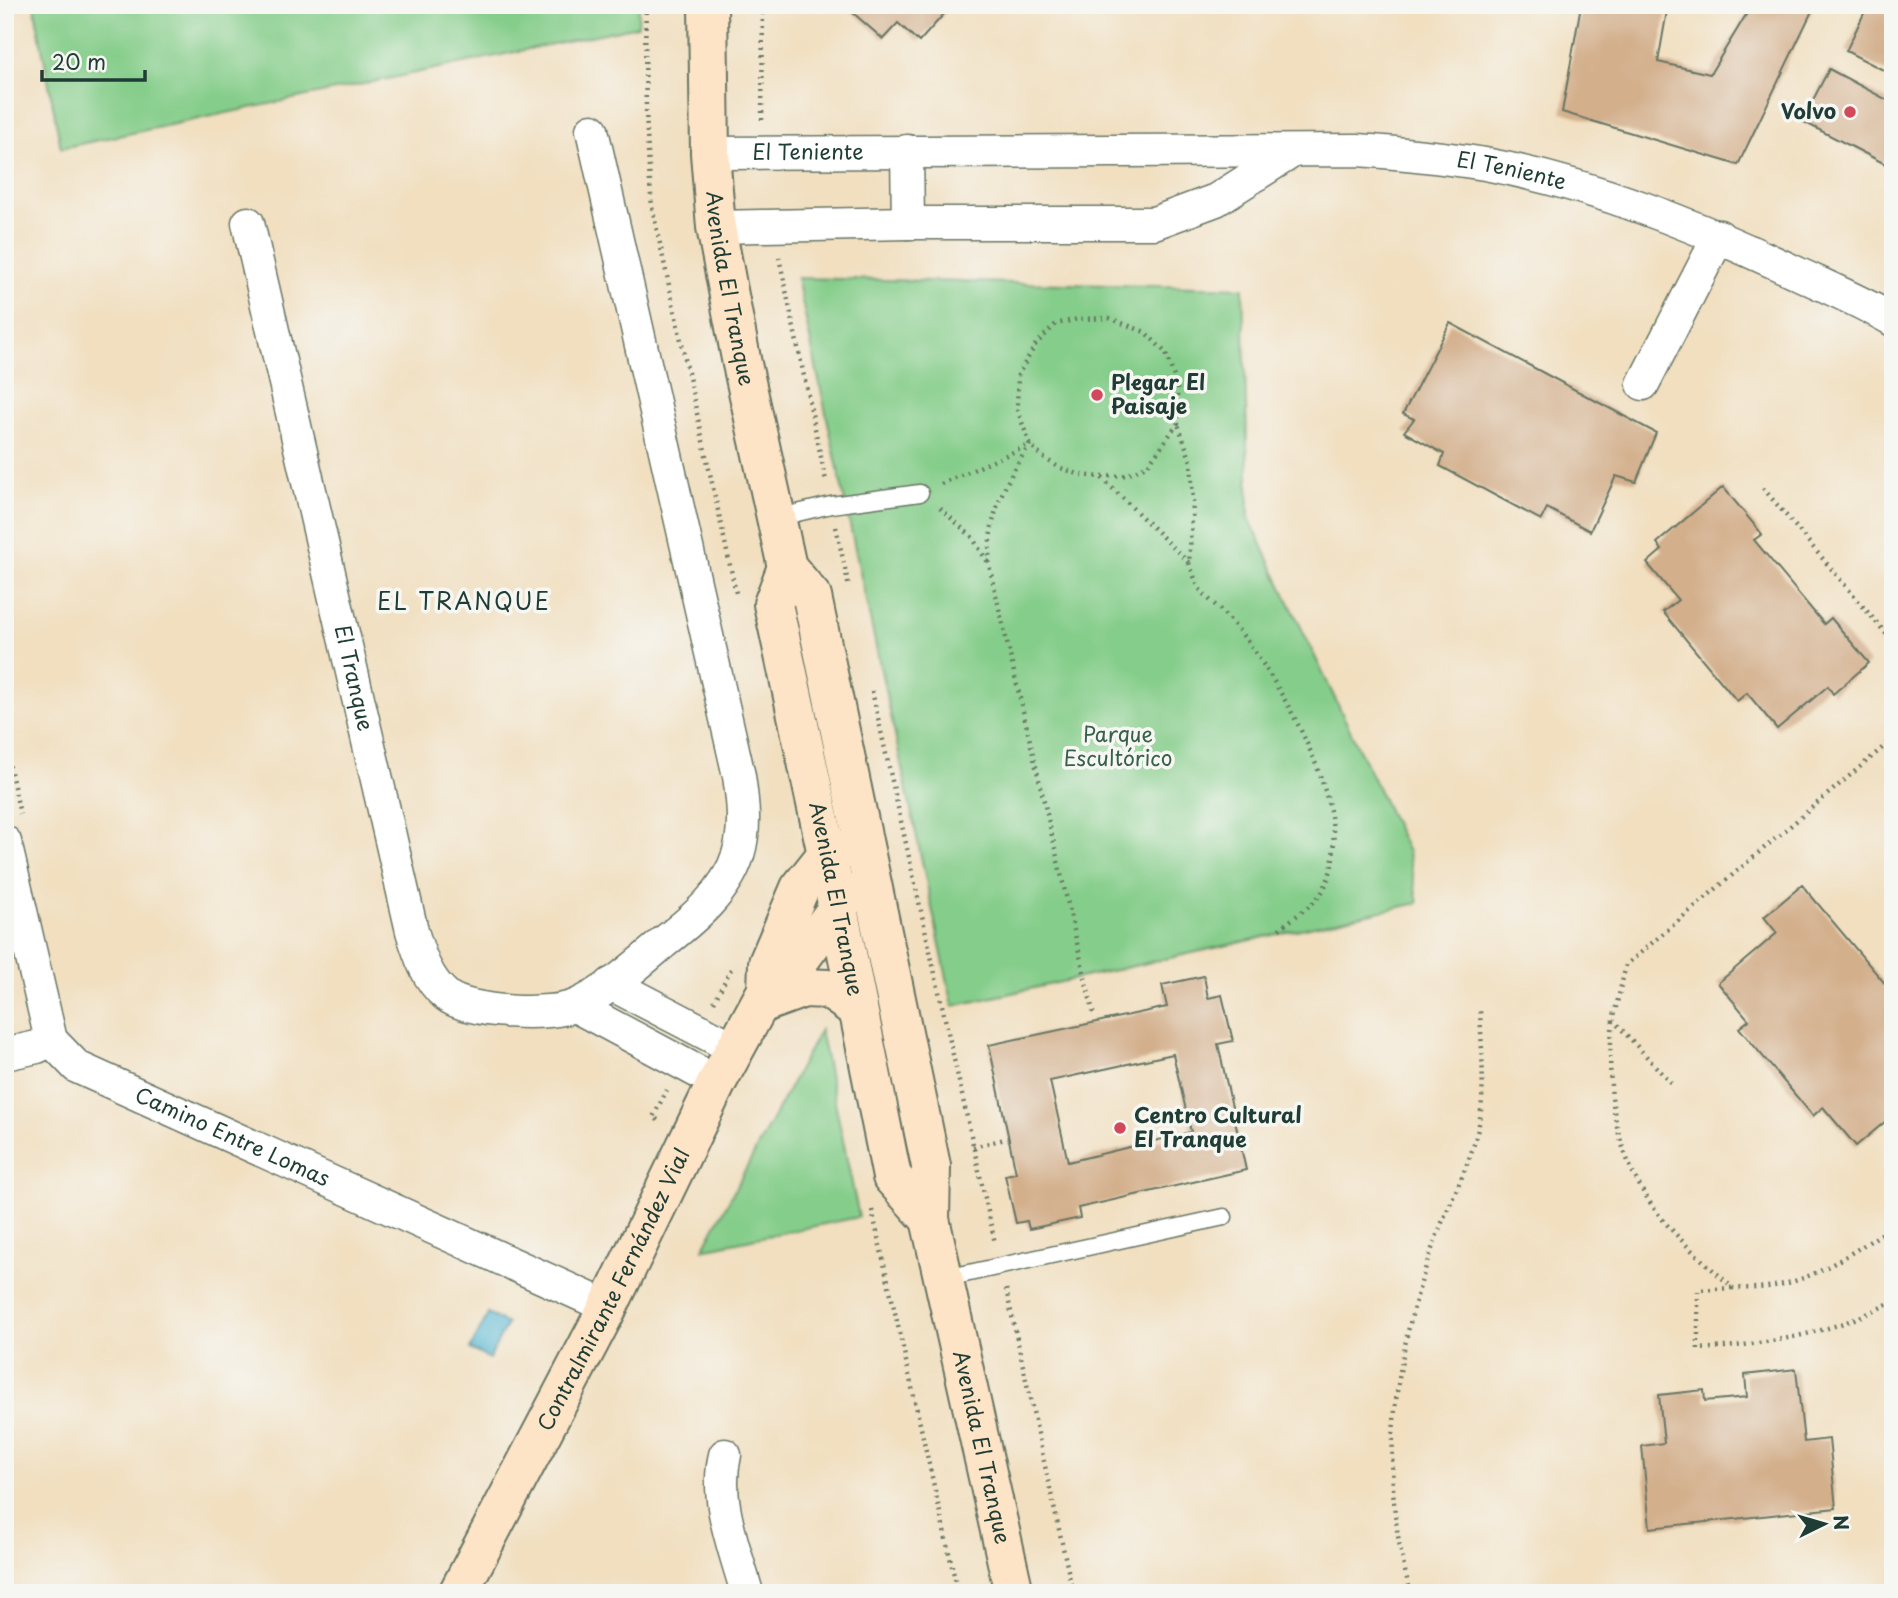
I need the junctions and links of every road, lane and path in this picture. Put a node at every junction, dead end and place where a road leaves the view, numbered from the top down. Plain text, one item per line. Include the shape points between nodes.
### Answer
1 (646, 5) edge
2 (708, 5) edge
3 (763, 5) edge
4 (592, 130) dead end
5 (907, 151) junction
6 (1293, 151) junction
7 (764, 152) junction
8 (710, 153) junction
9 (247, 223) dead end
10 (908, 223) junction
11 (772, 226) junction
12 (716, 227) junction
13 (1719, 236) junction
14 (1893, 320) edge
15 (1643, 384) dead end
16 (1178, 423) junction
17 (1030, 444) junction
18 (1101, 477) junction
19 (1763, 488) dead end
20 (920, 493) junction
21 (831, 505) junction
22 (776, 518) junction
23 (1189, 563) junction
24 (989, 565) junction
25 (787, 566) junction
26 (737, 594) dead end
27 (851, 596) dead end
28 (1893, 642) edge
29 (871, 686) dead end
30 (1893, 739) edge
31 (5, 745) edge
32 (14, 833) edge
33 (827, 854) junction
34 (866, 857) junction
35 (838, 907) junction
36 (1278, 930) dead end
37 (611, 984) junction
38 (762, 997) junction
39 (575, 1006) junction
40 (1480, 1007) dead end
41 (858, 1010) junction
42 (1094, 1016) dead end
43 (1614, 1020) junction
44 (51, 1040) junction
45 (734, 1048) junction
46 (5, 1054) edge
47 (717, 1082) junction
48 (1671, 1083) dead end
49 (1009, 1138) dead end
50 (973, 1147) junction
51 (869, 1197) dead end
52 (1224, 1217) dead end
53 (930, 1219) junction
54 (1893, 1227) edge
55 (1001, 1266) junction
56 (942, 1279) junction
57 (1733, 1288) junction
58 (1893, 1301) edge
59 (608, 1307) junction
60 (725, 1455) dead end
61 (462, 1591) edge
62 (747, 1593) edge
63 (958, 1593) edge
64 (1014, 1593) edge
65 (1073, 1593) edge
66 (1410, 1593) edge

1 - 26 path via 644,71 652,207
2 - 8 main road, Avenida El Tranque
3 - 7 path
4 - 37 street, El Tranque via 744,809 737,857 716,895
5 - 6 street, El Teniente
5 - 7 street, El Teniente
5 - 10 street
6 - 10 street via 1216,200 1154,223
6 - 13 street, El Teniente via 1357,150 1485,164 1606,195
7 - 8 street, El Teniente
8 - 12 main road, Avenida El Tranque
9 - 39 street, El Tranque via 421,958 432,981 448,997 470,1005 519,1013
10 - 11 street
11 - 12 street
11 - 21 path
12 - 22 main road, Avenida El Tranque
13 - 14 street, El Teniente
13 - 15 street
16 - 17 path via 1177,386 1166,353 1145,332 1109,318 1078,319 1056,324 1036,344 1018,376 1017,409
16 - 18 path via 1148,465 1127,475
16 - 23 path via 1191,462
17 - 18 path via 1058,467
17 - 20 path
17 - 24 path via 1009,475 994,510
18 - 23 path
19 - 28 path
20 - 21 lane
20 - 24 path via 972,537
21 - 22 lane
21 - 27 path
22 - 25 main road, Avenida El Tranque
23 - 36 path via 1200,591 1255,652 1282,696 1325,794 1334,833 1332,869 1321,895
24 - 42 path
25 - 33 main road, Avenida El Tranque via 773,604
25 - 34 main road, Avenida El Tranque via 811,597
29 - 50 path
30 - 43 path via 1626,965
31 - 32 path
32 - 44 street
33 - 34 main road
33 - 35 main road, Avenida El Tranque
33 - 38 main road, Contralmirante Fernández Vial via 800,888 768,963
34 - 35 main road, Contralmirante Fernández Vial
34 - 53 main road, Avenida El Tranque via 931,1166
35 - 38 main road, Contralmirante Fernández Vial via 784,981
35 - 41 main road, Avenida El Tranque
37 - 39 street, El Tranque
37 - 45 street
38 - 41 main road via 804,988 828,989
38 - 45 main road, Contralmirante Fernández Vial
39 - 47 street
40 - 66 path via 1479,1126 1416,1299 1396,1393 1391,1479
41 - 53 main road, Avenida El Tranque via 892,1177
43 - 48 path
43 - 57 path via 1609,1052 1614,1117 1634,1174 1664,1221
44 - 46 street
44 - 59 street, Camino Entre Lomas via 77,1067
45 - 47 main road, Contralmirante Fernández Vial
47 - 59 main road, Contralmirante Fernández Vial
49 - 50 path
50 - 55 path
51 - 63 path
52 - 55 lane
53 - 56 main road, Avenida El Tranque
54 - 57 path via 1799,1282 1756,1290
55 - 56 lane
55 - 65 path
56 - 64 main road, Avenida El Tranque
57 - 58 path via 1698,1290 1698,1349 1737,1347 1813,1332
59 - 61 main road, Contralmirante Fernández Vial
60 - 62 street via 723,1506

